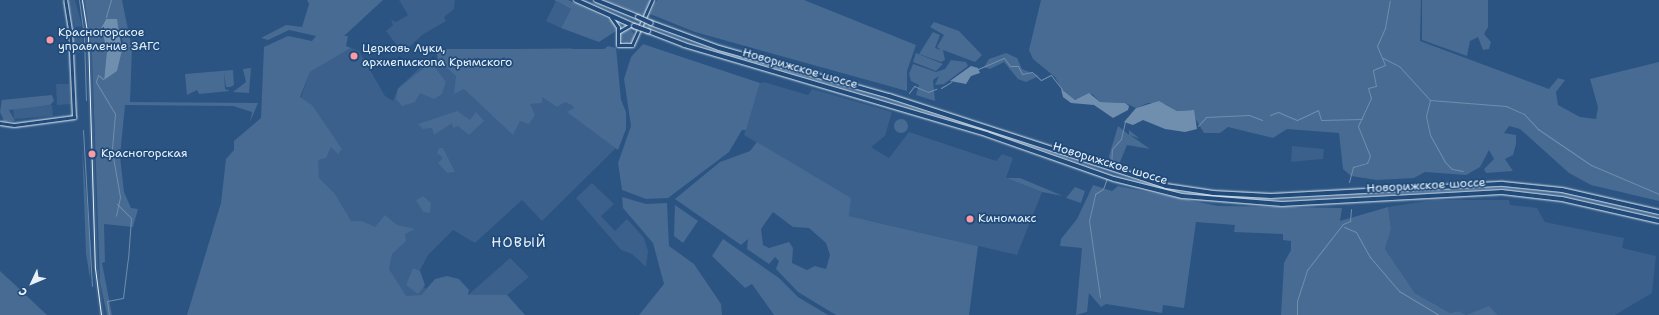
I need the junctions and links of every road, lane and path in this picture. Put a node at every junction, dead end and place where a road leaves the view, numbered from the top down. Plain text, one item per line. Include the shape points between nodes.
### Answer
1 (65, 0) edge
2 (576, 0) edge
3 (596, 0) edge
4 (652, 0) edge
5 (608, 14) junction
6 (634, 26) junction
7 (618, 32) junction
8 (0, 123) edge
9 (1659, 212) edge
10 (1659, 221) edge

1 - 8 street via 70,32 74,117 14,125
2 - 5 highway, Новорижское шоссе
3 - 9 highway, Новорижское шоссе, bridge via 718,48 992,128 1104,168 1166,186 1246,196 1503,184 1595,196
4 - 7 street via 633,44 618,45
5 - 6 highway, Новорижское шоссе
5 - 7 street via 618,24
6 - 7 street via 625,26
6 - 10 highway, Новорижское шоссе, bridge via 986,134 1114,179 1182,196 1250,204 1518,193 1582,203

